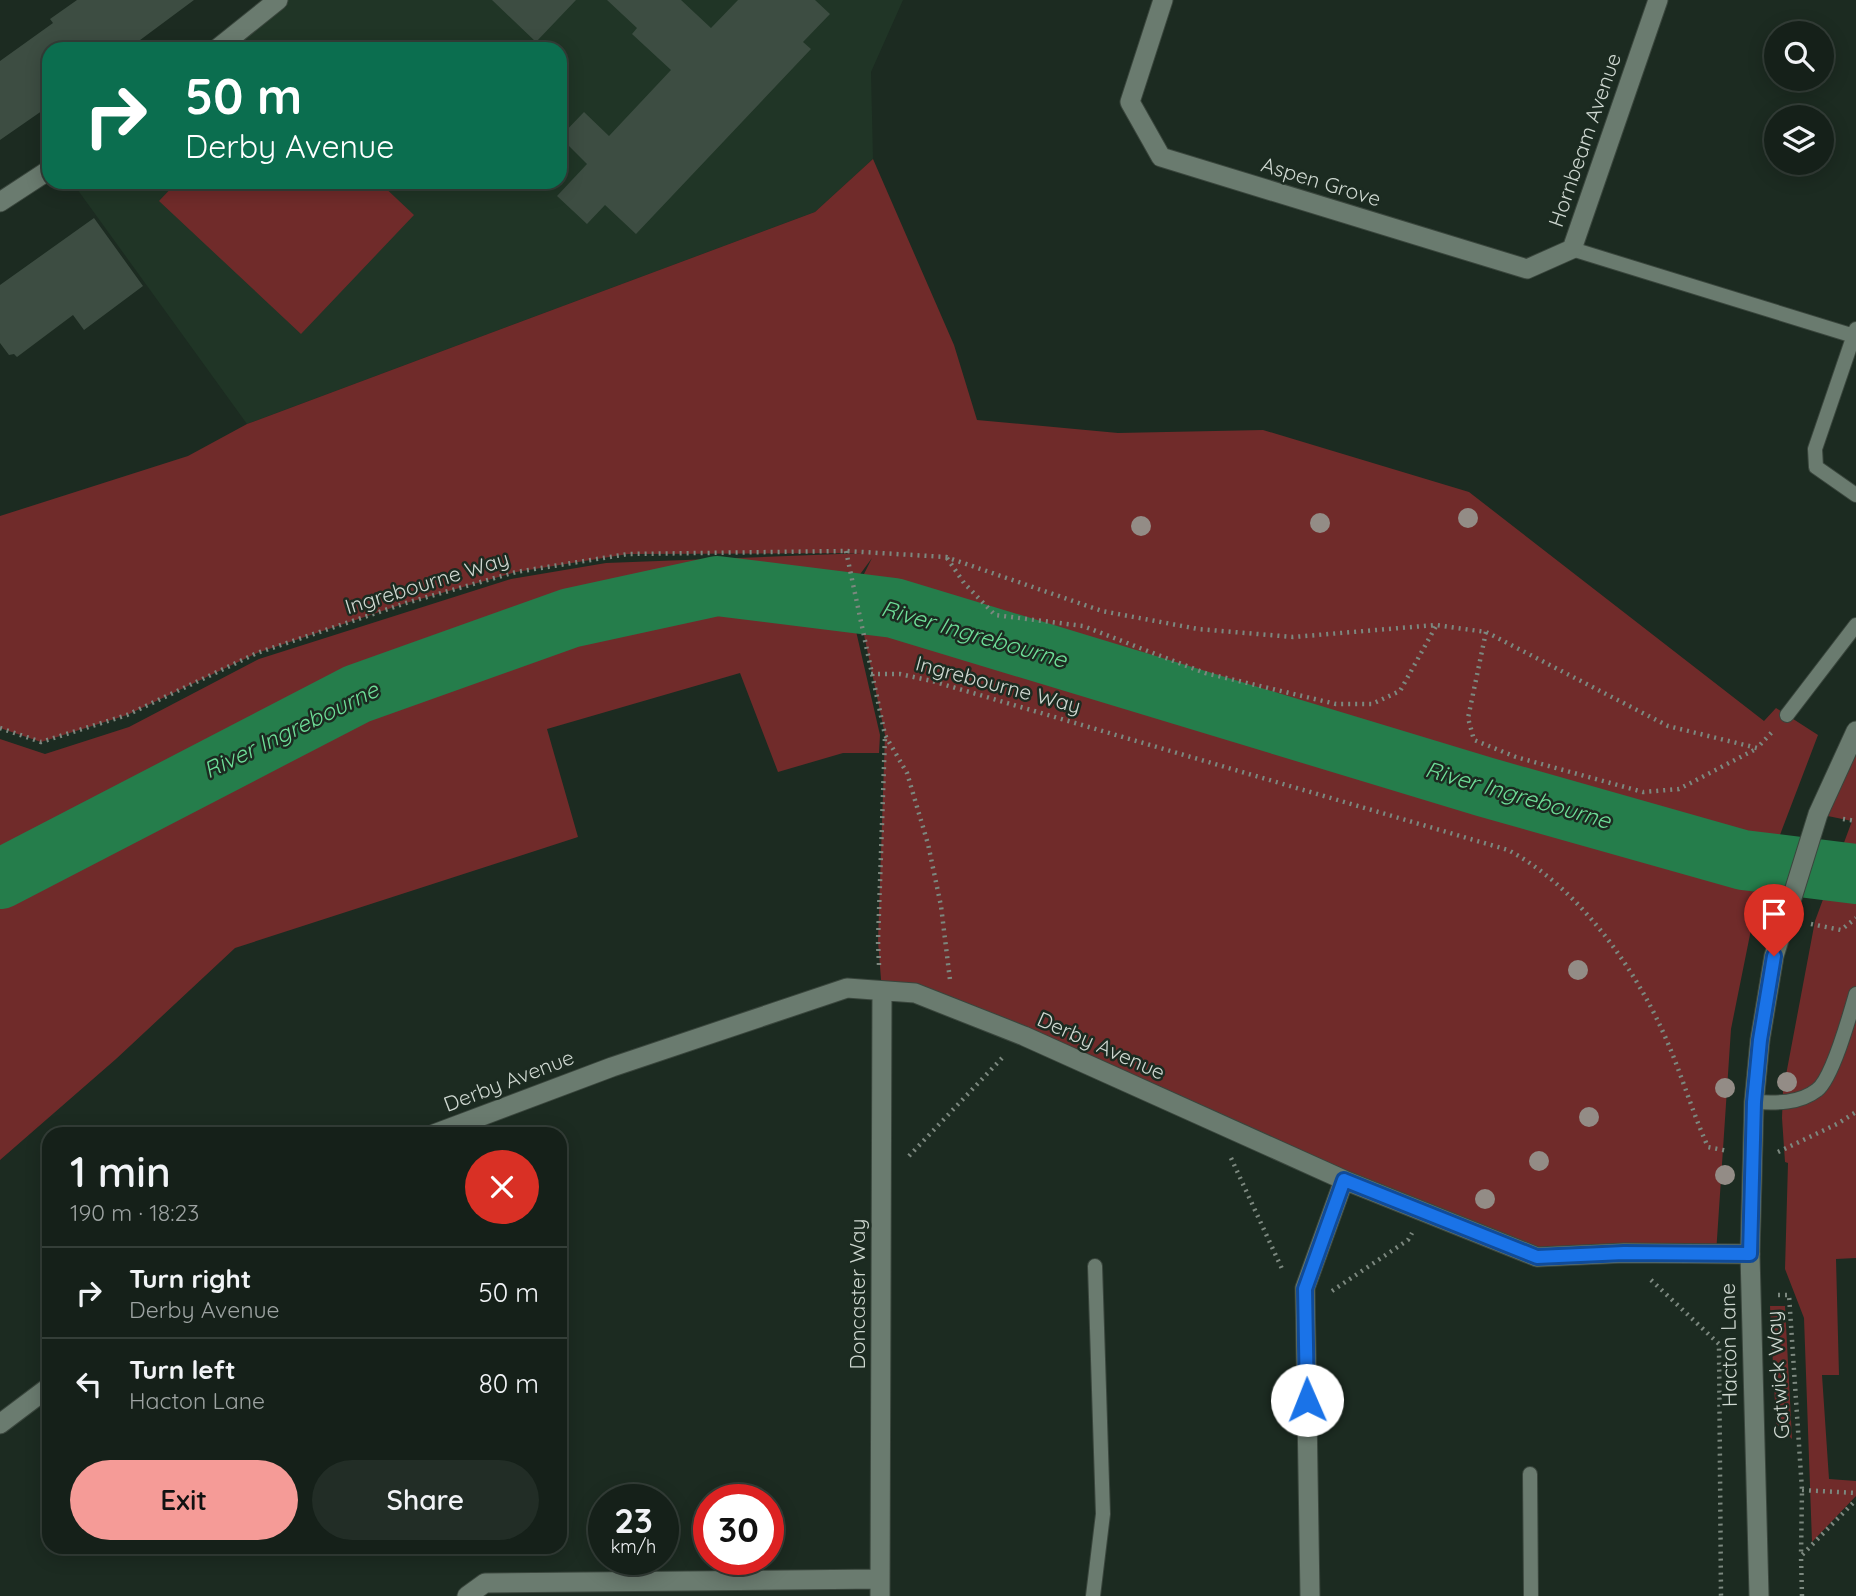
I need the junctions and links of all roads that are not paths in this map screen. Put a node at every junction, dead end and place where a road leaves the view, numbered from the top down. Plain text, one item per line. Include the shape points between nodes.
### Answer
1 (278, 0) edge
2 (1163, 0) edge
3 (1658, 0) edge
4 (226, 42) edge
5 (42, 175) edge
6 (0, 202) edge
7 (1572, 249) junction
8 (1527, 269) joint
9 (1855, 332) edge
10 (1856, 495) edge
11 (1856, 625) edge
12 (1787, 715) road end
13 (1856, 731) edge
14 (882, 992) junction
15 (1856, 995) edge
16 (1754, 1102) junction
17 (453, 1127) edge
18 (1344, 1180) junction
19 (1750, 1254) junction
20 (1095, 1266) dead end
21 (42, 1392) edge
22 (0, 1424) edge
23 (1530, 1474) dead end
24 (880, 1588) edge
25 (467, 1596) edge
26 (1093, 1596) edge
27 (1310, 1596) edge
28 (1531, 1596) edge
29 (1759, 1596) edge

1 - 4 street
2 - 8 street, Aspen Grove via 1130,102 1161,157
3 - 7 street, Hornbeam Avenue
5 - 6 street
7 - 8 street, Hornbeam Avenue
7 - 9 lane
9 - 10 lane via 1815,449 1816,467
11 - 12 lane
13 - 16 street, Hacton Lane via 1818,814 1774,956
14 - 17 street, Derby Avenue via 847,988 612,1067
14 - 18 street, Derby Avenue via 915,993 959,1009
14 - 24 street, Doncaster Way
15 - 16 lane via 1821,1088 1798,1101
16 - 19 street, Hacton Lane
18 - 19 street, Derby Avenue via 1537,1257
18 - 27 street via 1305,1289
19 - 29 street, Hacton Lane
20 - 26 lane via 1103,1514
21 - 22 street
23 - 28 lane
24 - 25 street via 485,1583

